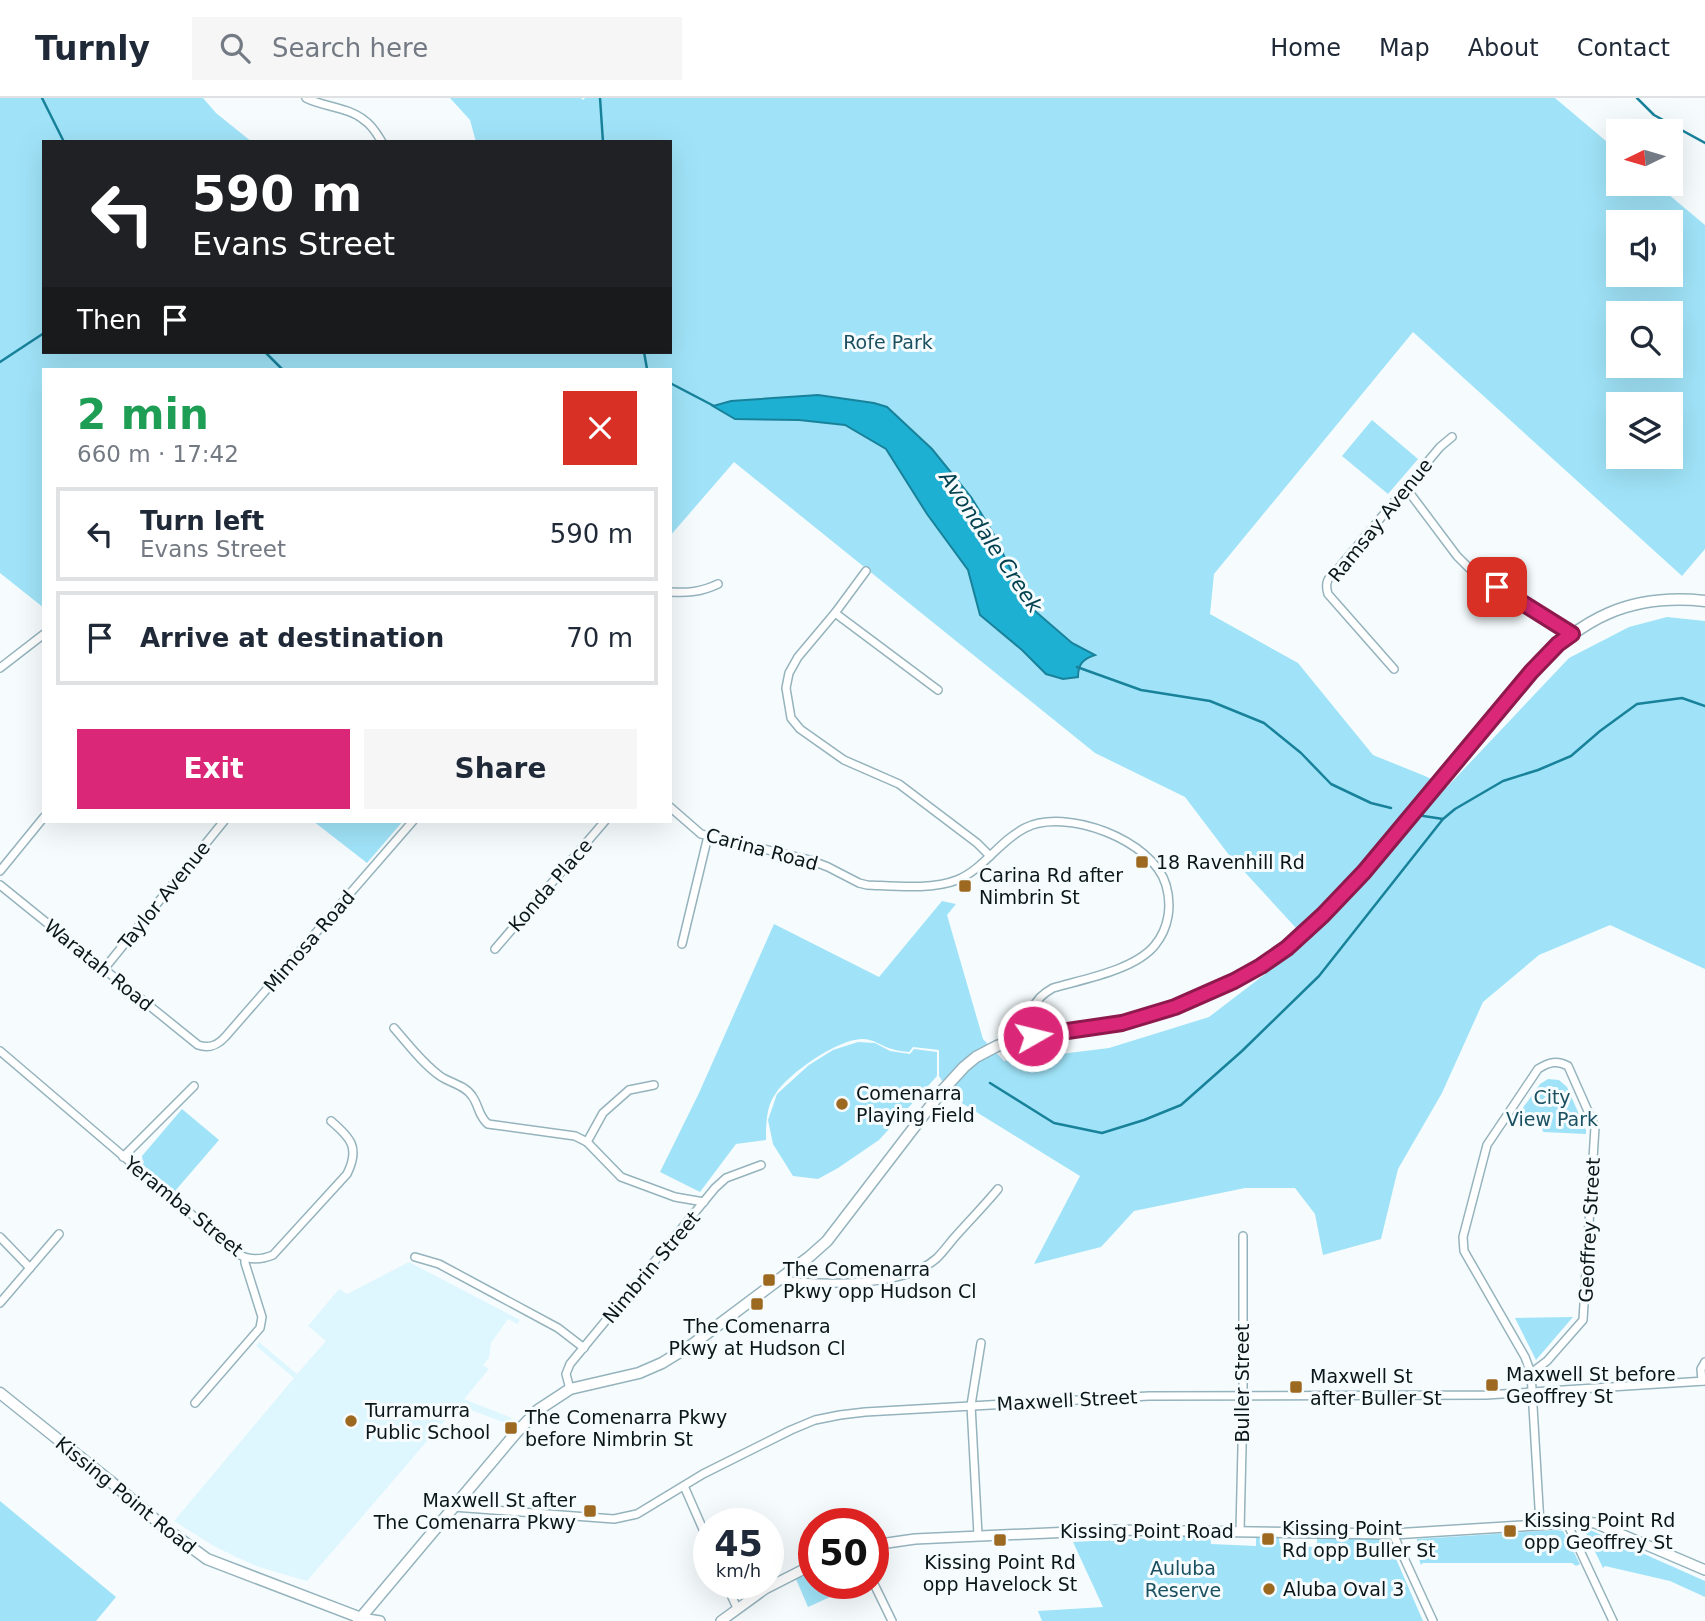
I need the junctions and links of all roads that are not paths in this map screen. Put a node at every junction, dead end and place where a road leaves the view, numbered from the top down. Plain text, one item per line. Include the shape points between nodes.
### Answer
1 (306, 98) edge
2 (381, 140) edge
3 (1452, 437) dead end
4 (1406, 488) junction
5 (866, 571) dead end
6 (718, 584) dead end
7 (672, 592) edge
8 (1705, 601) edge
9 (835, 613) junction
10 (1572, 634) junction
11 (42, 636) edge
12 (0, 668) edge
13 (1394, 669) dead end
14 (938, 690) dead end
15 (672, 809) edge
16 (42, 819) edge
17 (222, 823) edge
18 (411, 823) edge
19 (603, 823) edge
20 (708, 836) junction
21 (990, 856) junction
22 (0, 871) edge
23 (0, 885) edge
24 (682, 944) dead end
25 (495, 949) dead end
26 (104, 969) junction
27 (394, 1028) dead end
28 (1033, 1036) junction
29 (198, 1045) joint
30 (0, 1051) edge
31 (194, 1086) dead end
32 (654, 1086) dead end
33 (331, 1121) dead end
34 (587, 1142) junction
35 (123, 1157) junction
36 (761, 1166) dead end
37 (998, 1189) dead end
38 (704, 1202) junction
39 (59, 1234) dead end
40 (1243, 1236) dead end
41 (0, 1237) edge
42 (415, 1257) dead end
43 (245, 1258) junction
44 (30, 1268) junction
45 (779, 1280) junction
46 (0, 1303) edge
47 (981, 1343) dead end
48 (584, 1348) junction
49 (1705, 1362) edge
50 (1531, 1373) junction
51 (1703, 1381) edge
52 (570, 1390) junction
53 (0, 1393) edge
54 (1532, 1393) junction
55 (1242, 1394) junction
56 (195, 1404) dead end
57 (971, 1405) junction
58 (684, 1486) junction
59 (453, 1507) junction
60 (693, 1508) edge
61 (1567, 1523) junction
62 (1540, 1524) junction
63 (1240, 1531) junction
64 (1393, 1534) junction
65 (978, 1535) junction
66 (889, 1543) edge
67 (1705, 1570) edge
68 (798, 1572) edge
69 (733, 1599) edge
70 (881, 1599) edge
71 (737, 1608) junction
72 (360, 1619) edge
73 (380, 1621) edge
74 (721, 1621) edge
75 (892, 1621) edge
76 (1433, 1621) edge
77 (1613, 1621) edge

1 - 2 street via 363,118
3 - 4 street, Ramsay Avenue
4 - 10 street via 1475,574
4 - 13 street, Ramsay Avenue via 1327,579 1326,587
5 - 9 street
6 - 7 street via 691,593
8 - 10 main road via 1642,602 1613,611
9 - 14 street
9 - 21 street via 789,673 786,688 791,718 844,760 899,784
10 - 28 main road via 1531,672 1364,872 1287,948 1234,981 1175,1007 1122,1023
11 - 12 street
15 - 20 street, Carina Road
16 - 22 street
17 - 26 street, Taylor Avenue
18 - 29 street, Mimosa Road via 221,1042 210,1047
19 - 25 street, Konda Place
20 - 21 street, Carina Road via 810,860 859,884 943,884 968,875
20 - 24 street
21 - 28 street via 1026,827 1049,822 1078,824 1137,848 1165,880 1170,907 1156,945 1134,963 1046,992 1032,1012
23 - 26 street, Waratah Road
26 - 29 street, Waratah Road
27 - 34 street via 438,1075 472,1095 488,1124 555,1132
28 - 45 main road via 997,1046 964,1067 832,1235
30 - 35 street, Yeramba Street
31 - 35 street
32 - 34 street via 629,1090 603,1113
33 - 43 street, Yeramba Street via 351,1142 353,1162 347,1174 274,1255
34 - 38 street via 621,1177 675,1197
35 - 43 street, Yeramba Street
36 - 38 street, Nimbrin Street via 726,1178
37 - 45 street via 936,1259 921,1269 872,1282
38 - 48 street, Nimbrin Street
39 - 44 street
40 - 55 street, Buller Street
41 - 44 street
42 - 48 street via 439,1264 537,1316
43 - 56 street via 262,1323
44 - 46 street
45 - 52 main road via 662,1363
47 - 57 street
48 - 52 street, Nimbrin Street via 567,1369
49 - 51 street
50 - 50 street, Geoffrey Street via 1464,1251 1462,1237 1490,1139 1538,1069 1555,1062 1568,1066 1595,1127 1584,1320
50 - 54 street, Geoffrey Street
51 - 54 street, Maxwell Street
52 - 59 main road via 529,1418
53 - 72 main road, Kissing Point Road via 207,1559
54 - 55 street, Maxwell Street
54 - 62 street, Geoffrey Street
55 - 57 street, Maxwell Street
55 - 63 street, Buller Street
57 - 58 street, Maxwell Street via 816,1420
57 - 65 street
58 - 59 street, Maxwell Street via 637,1514 614,1519
58 - 60 street
59 - 72 main road
61 - 62 street, Kissing Point Road
61 - 67 street, Kissing Point Road via 1595,1523
61 - 77 street
62 - 64 street, Kissing Point Road
63 - 64 street, Kissing Point Road
63 - 65 street, Kissing Point Road
64 - 76 street
65 - 66 street, Kissing Point Road
68 - 71 street
69 - 71 street
70 - 75 street
71 - 74 street
72 - 73 street, Kissing Point Road

